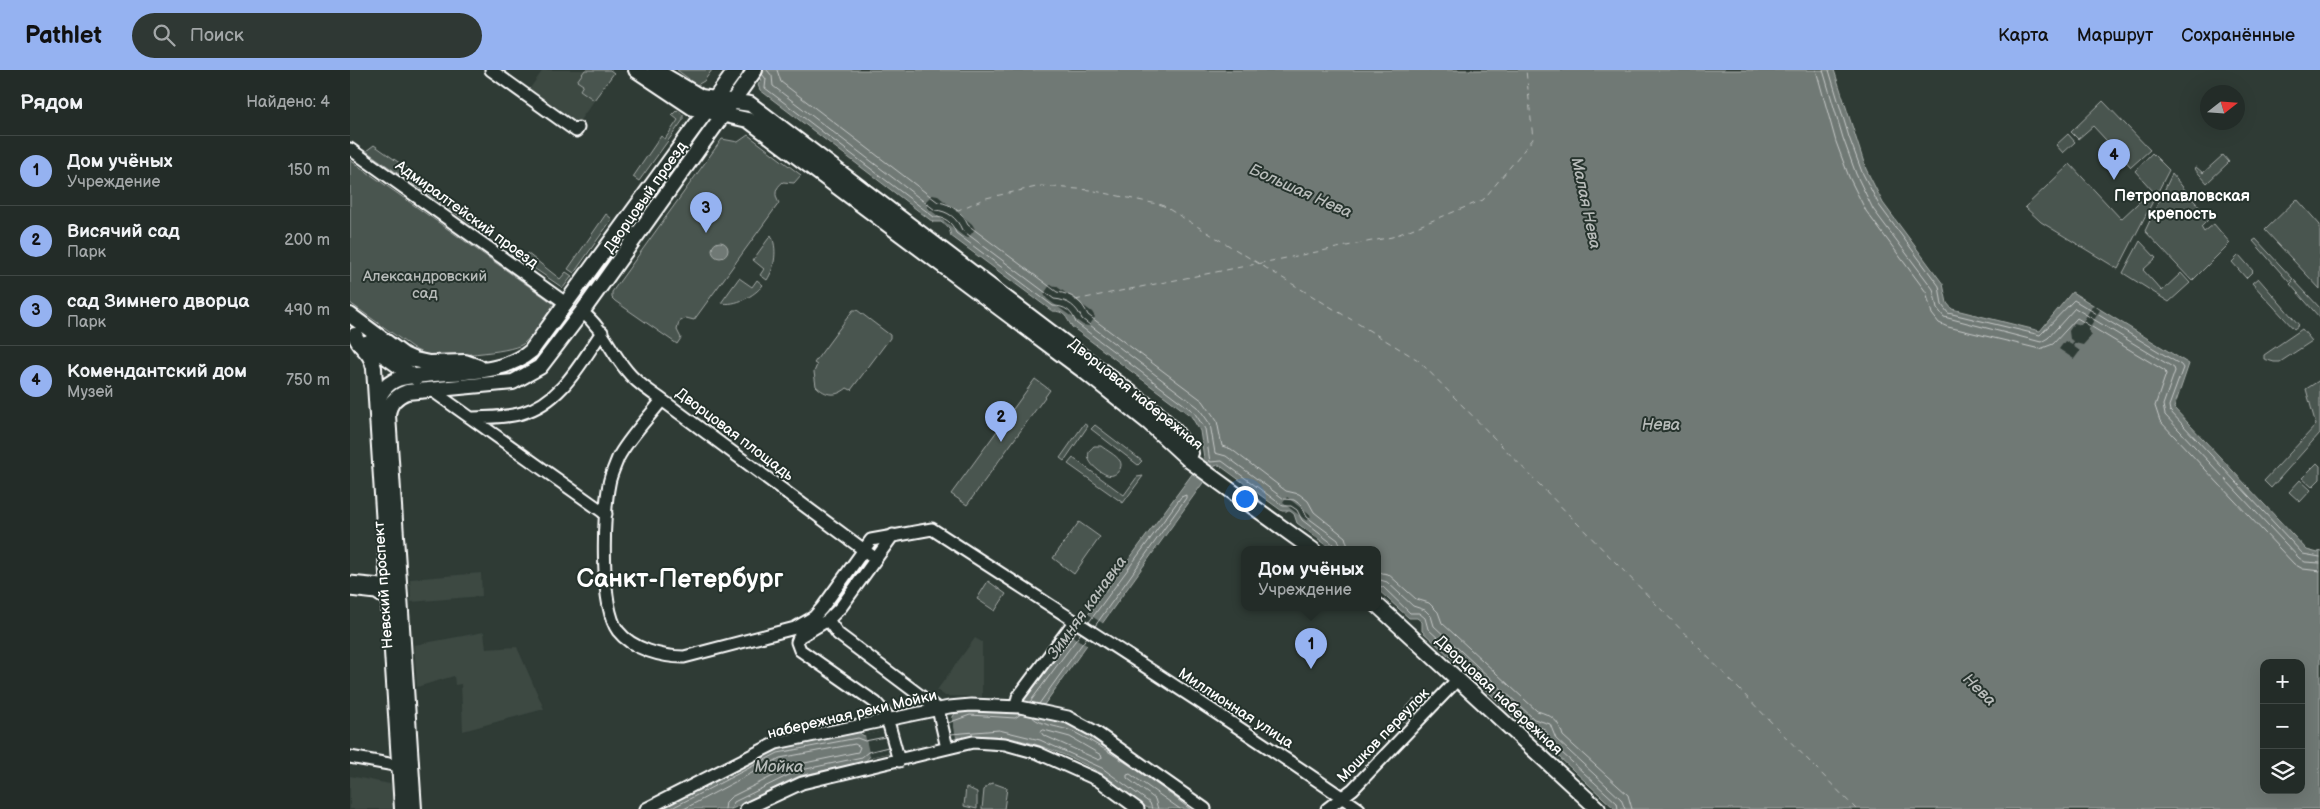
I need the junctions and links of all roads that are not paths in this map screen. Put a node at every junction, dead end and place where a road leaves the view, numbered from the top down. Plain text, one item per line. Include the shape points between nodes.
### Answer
1 (490, 70) edge
2 (636, 70) edge
3 (655, 70) edge
4 (736, 70) edge
5 (754, 72) edge
6 (714, 98) junction
7 (734, 100) junction
8 (704, 112) junction
9 (724, 114) junction
10 (578, 128) dead end
11 (350, 149) edge
12 (567, 304) junction
13 (582, 312) junction
14 (350, 315) edge
15 (602, 332) junction
16 (352, 333) edge
17 (485, 369) junction
18 (413, 376) junction
19 (430, 389) junction
20 (662, 400) junction
21 (377, 412) junction
22 (471, 418) junction
23 (1196, 464) junction
24 (606, 514) junction
25 (893, 535) junction
26 (1308, 546) edge
27 (864, 550) junction
28 (876, 559) junction
29 (350, 582) edge
30 (350, 590) edge
31 (388, 596) junction
32 (1381, 609) edge
33 (401, 610) junction
34 (828, 620) junction
35 (1077, 624) junction
36 (1458, 679) junction
37 (1018, 706) junction
38 (939, 714) junction
39 (890, 725) junction
40 (946, 745) junction
41 (898, 756) junction
42 (350, 757) edge
43 (406, 763) junction
44 (1341, 797) junction
45 (402, 809) edge
46 (414, 809) edge
47 (646, 809) edge
48 (746, 809) edge
49 (1138, 809) edge
50 (1205, 809) edge
51 (1327, 809) edge
52 (1359, 809) edge
53 (1598, 809) edge

1 - 10 street via 576,131
2 - 8 main road, Дворцовая набережная via 681,102
3 - 6 main road, Дворцовая набережная via 688,91
4 - 6 main road, Дворцовый проезд
5 - 7 main road, Дворцовый проезд
6 - 7 main road, Дворцовая набережная
6 - 8 main road, Дворцовый проезд
7 - 9 main road, Дворцовый проезд
7 - 23 main road, Дворцовая набережная via 750,104 1156,412 1175,431
8 - 9 main road, Дворцовая набережная
8 - 12 main road, Дворцовый проезд
9 - 13 main road, Дворцовый проезд
9 - 23 main road, Дворцовая набережная via 748,120 809,165 1092,378
11 - 12 street, Адмиралтейский проезд
12 - 17 main road via 527,355 512,363
13 - 15 street
13 - 19 main road via 547,359 522,378 503,383
14 - 17 main road via 415,360 465,362
15 - 20 street via 627,371
15 - 22 street via 564,387 550,400 522,413
16 - 18 main road
16 - 21 main road, Невский проспект via 371,357
17 - 18 main road
18 - 19 main road
18 - 21 main road, Невский проспект via 386,387 378,400
19 - 22 street
19 - 33 main road, Невский проспект via 401,394 392,402 388,413
20 - 24 street, Дворцовая площадь via 619,457 609,482
20 - 27 street, Дворцовая площадь
21 - 31 main road, Невский проспект
22 - 24 street
23 - 26 main road
24 - 27 street, Дворцовая площадь via 606,599 611,619 630,641 667,657 703,653 805,623 822,608
25 - 27 street via 871,540
25 - 28 street
25 - 35 street via 932,529
27 - 28 street
28 - 34 street
29 - 31 street via 376,584
30 - 31 street
31 - 33 street
31 - 43 main road, Невский проспект
32 - 36 main road, Дворцовая набережная
33 - 43 main road, Невский проспект
34 - 38 street via 838,634
34 - 39 street via 799,638 798,647 876,703 886,714
35 - 37 street via 1018,697
35 - 44 street, Миллионная улица via 1212,709
36 - 44 street, Мошков переулок via 1353,789
36 - 53 main road, Дворцовая набережная
37 - 38 street, набережная реки Мойки via 971,705
37 - 50 street, набережная реки Мойки via 1068,717 1094,731
38 - 39 street, набережная реки Мойки
38 - 40 street
39 - 41 street
39 - 47 street, набережная реки Мойки via 776,743
40 - 41 street
40 - 49 street via 973,742 1005,744 1029,751 1098,780
41 - 48 street via 802,783
42 - 43 street
43 - 45 main road, Невский проспект
43 - 46 main road, Невский проспект
44 - 51 street, Мошков переулок
44 - 52 street, Миллионная улица

